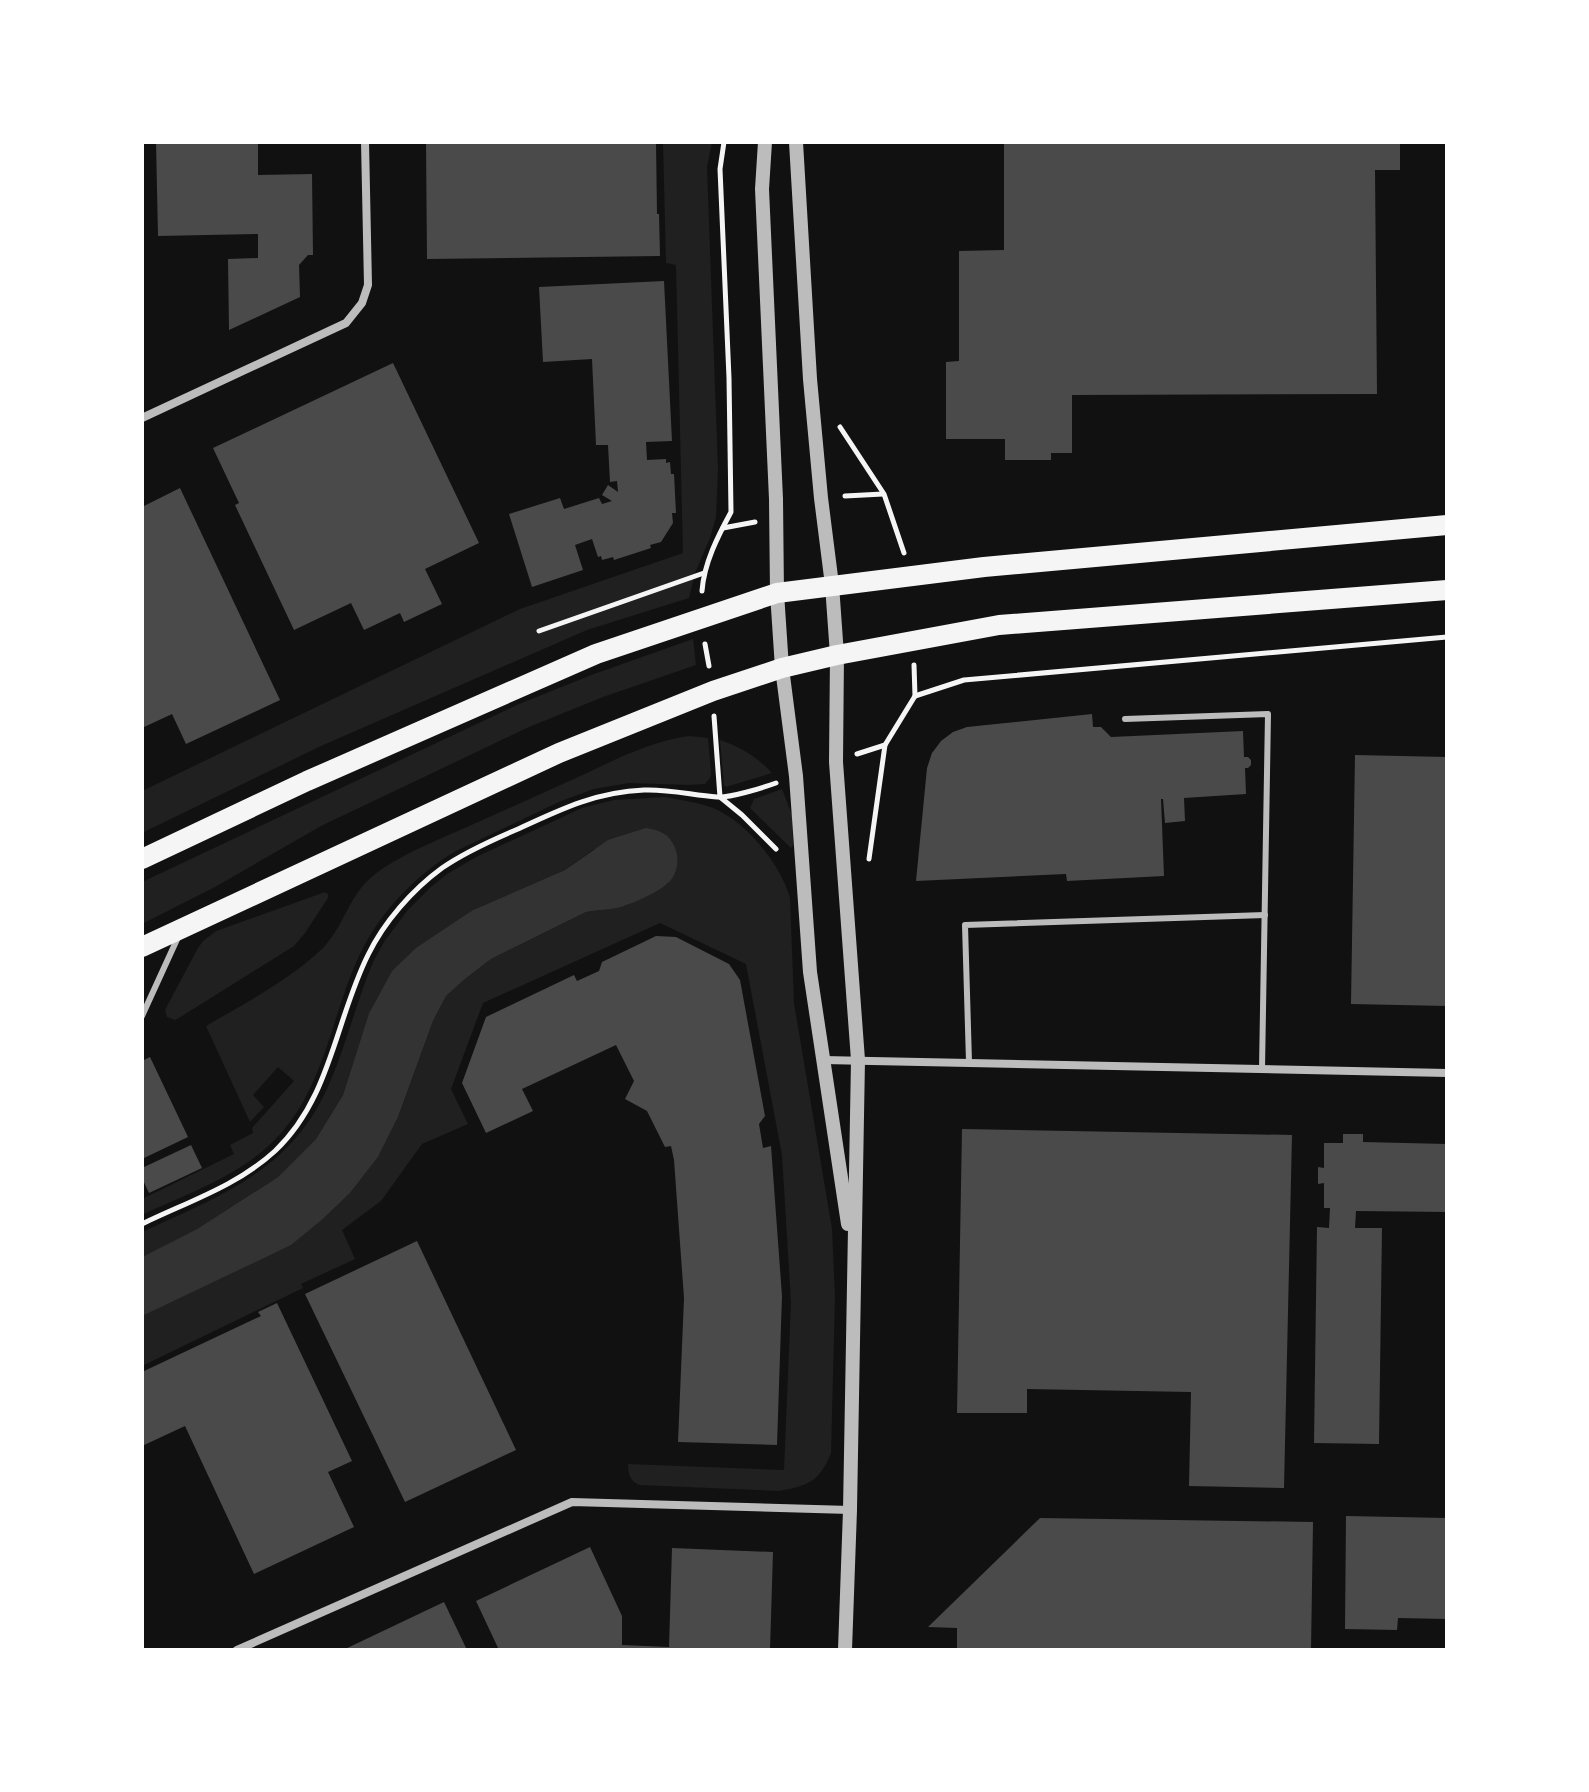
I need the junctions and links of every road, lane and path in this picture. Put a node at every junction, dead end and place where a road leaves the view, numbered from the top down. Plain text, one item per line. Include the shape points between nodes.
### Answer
1 (365, 142) edge
2 (724, 142) edge
3 (765, 142) edge
4 (796, 142) edge
5 (142, 418) edge
6 (836, 422) dead end
7 (1447, 525) edge
8 (704, 573) junction
9 (910, 576) junction
10 (832, 585) junction
11 (1447, 590) edge
12 (777, 593) junction
13 (702, 618) junction
14 (539, 631) dead end
15 (1447, 637) edge
16 (909, 641) junction
17 (837, 655) junction
18 (782, 668) junction
19 (713, 691) junction
20 (915, 696) junction
21 (1125, 719) dead end
22 (885, 745) junction
23 (836, 762) junction
24 (796, 776) junction
25 (720, 797) junction
26 (142, 859) edge
27 (868, 864) dead end
28 (803, 886) junction
29 (1265, 915) junction
30 (183, 928) junction
31 (142, 947) edge
32 (142, 1016) edge
33 (823, 1060) junction
34 (858, 1060) junction
35 (969, 1062) junction
36 (1262, 1069) junction
37 (1447, 1073) edge
38 (142, 1224) edge
39 (854, 1264) junction
40 (850, 1510) junction
41 (237, 1650) edge
42 (845, 1650) edge

1 - 5 street via 368,285 346,323
2 - 8 path via 720,169 731,512
3 - 12 street via 762,189
4 - 10 street via 810,379
6 - 9 path via 884,494
7 - 9 main road
8 - 13 path
8 - 14 path
9 - 10 main road
10 - 12 main road
10 - 17 street
11 - 16 main road via 999,625
12 - 13 main road
12 - 18 street
13 - 19 path
13 - 26 main road via 596,654
15 - 20 path via 964,680
16 - 17 main road
16 - 20 path
17 - 18 main road
17 - 23 street
18 - 19 main road
18 - 24 street
19 - 25 path
19 - 30 main road via 559,753
20 - 22 path
21 - 29 lane via 1268,714
22 - 23 path
22 - 27 path
23 - 34 street
24 - 25 path
24 - 28 street
25 - 28 path via 775,847
25 - 38 path via 613,792 579,801 443,868 401,906 378,938 359,976 323,1081 289,1135 239,1177
28 - 33 street
29 - 35 lane via 965,925
29 - 36 lane
30 - 31 main road
30 - 32 lane
33 - 34 street
33 - 39 street
34 - 35 street
34 - 39 street
35 - 36 street
36 - 37 street
39 - 40 street
40 - 41 street via 572,1502
40 - 42 street

